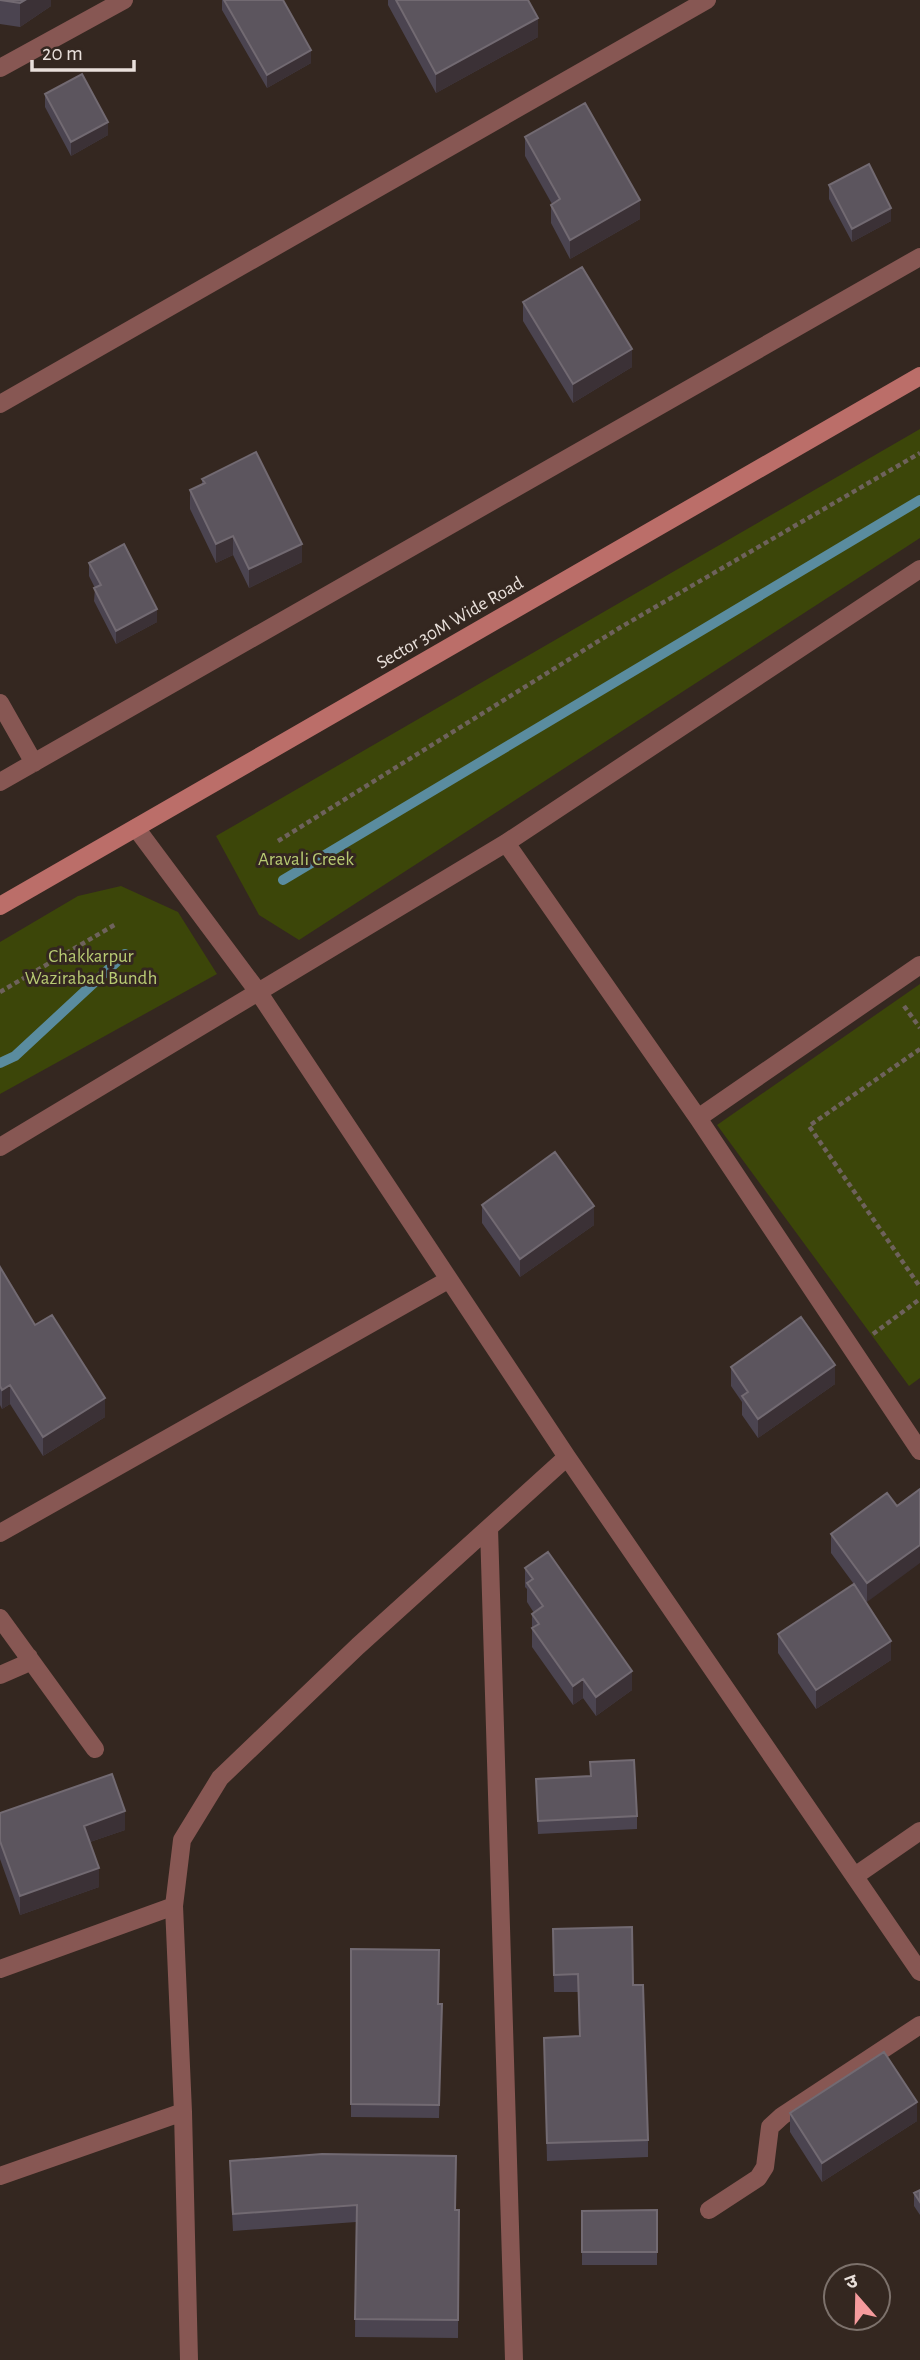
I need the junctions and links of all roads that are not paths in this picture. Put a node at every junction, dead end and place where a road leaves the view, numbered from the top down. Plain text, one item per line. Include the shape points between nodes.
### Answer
1 (124, 0) edge
2 (707, 0) edge
3 (0, 68) edge
4 (920, 257) edge
5 (920, 376) edge
6 (0, 404) edge
7 (919, 572) edge
8 (0, 704) edge
9 (34, 763) junction
10 (0, 782) edge
11 (136, 828) junction
12 (506, 843) junction
13 (0, 906) edge
14 (920, 965) edge
15 (259, 993) junction
16 (698, 1118) junction
17 (0, 1147) edge
18 (448, 1280) junction
19 (914, 1428) edge
20 (920, 1451) edge
21 (567, 1457) junction
22 (489, 1528) junction
23 (0, 1533) edge
24 (0, 1618) edge
25 (29, 1657) junction
26 (0, 1675) edge
27 (95, 1749) dead end
28 (920, 1831) edge
29 (855, 1876) junction
30 (174, 1906) junction
31 (0, 1969) edge
32 (920, 1972) edge
33 (920, 2025) edge
34 (183, 2112) junction
35 (0, 2176) edge
36 (709, 2210) dead end
37 (189, 2360) edge
38 (514, 2360) edge

1 - 3 street
2 - 6 street
4 - 9 street
5 - 11 main road, Sector 30M Wide Road
7 - 12 street
8 - 9 street
9 - 10 street
11 - 13 main road, Sector 30M Wide Road
11 - 15 street
12 - 15 street
12 - 16 street
14 - 16 street
15 - 17 street
15 - 18 street
16 - 19 street via 853,1349
18 - 21 street
18 - 23 street
19 - 20 street
21 - 22 street
21 - 29 street
22 - 30 street via 220,1778 182,1840
22 - 38 street
24 - 25 street
25 - 26 street via 23,1665
25 - 27 street
28 - 29 street
29 - 32 street
30 - 31 street
30 - 34 street
33 - 36 street via 782,2116 770,2127 765,2167 758,2178
34 - 35 street
34 - 37 street

